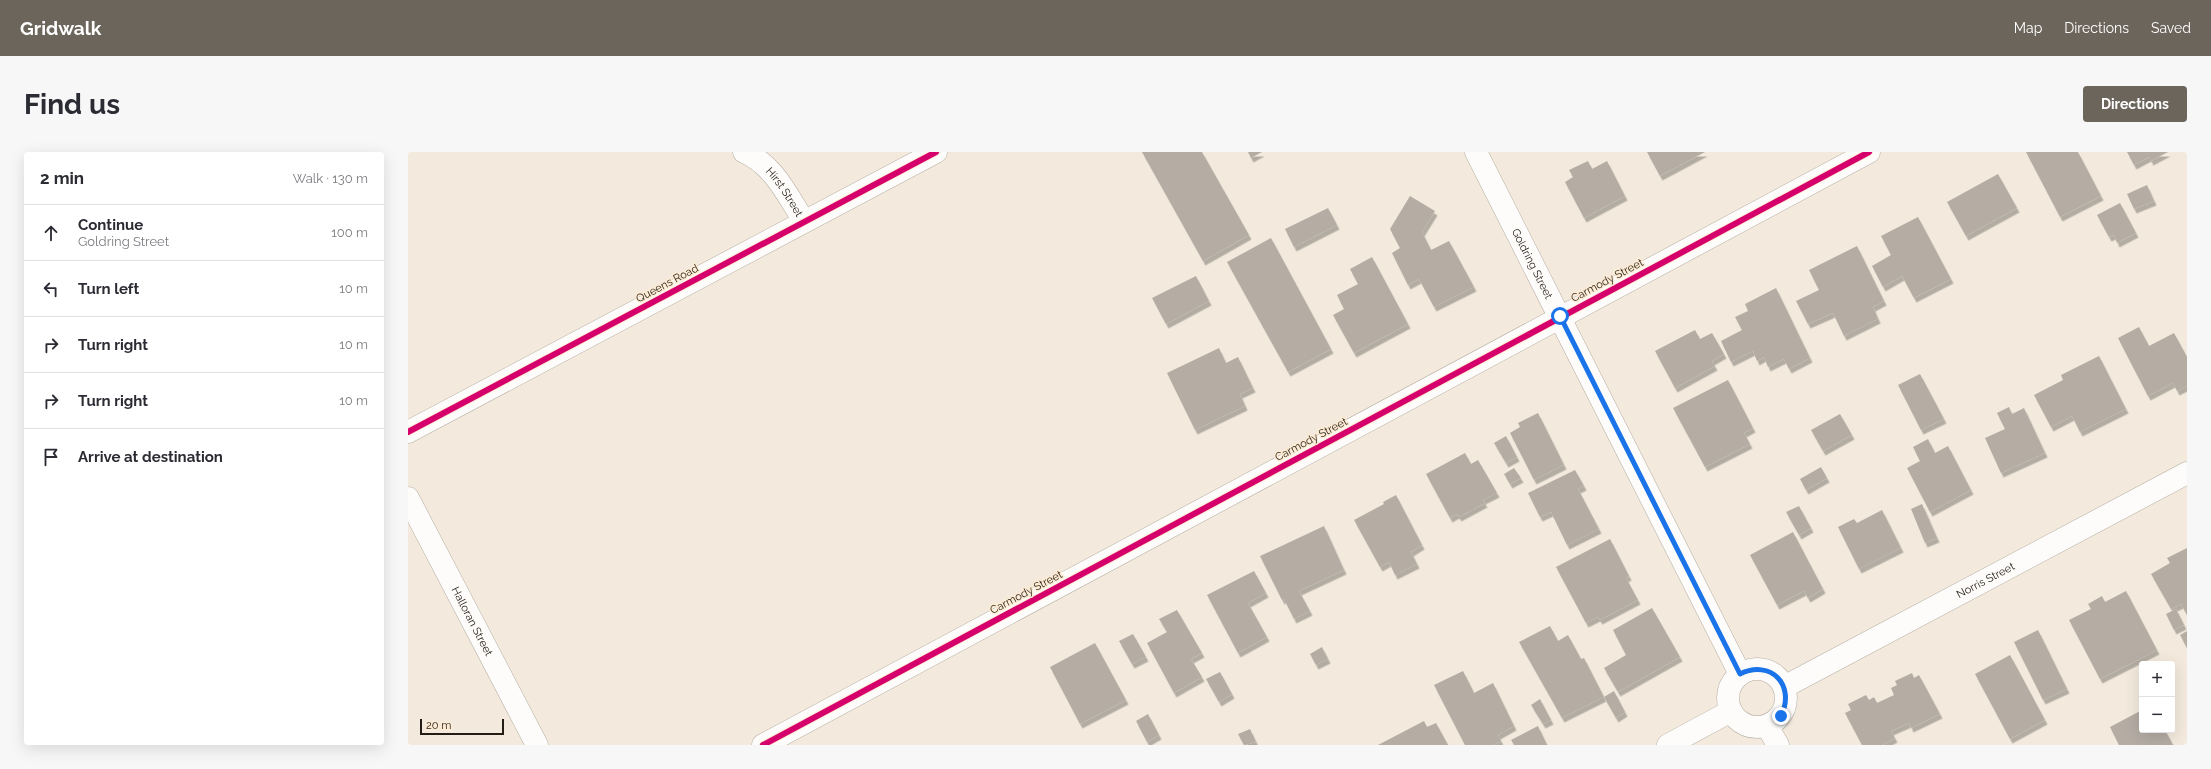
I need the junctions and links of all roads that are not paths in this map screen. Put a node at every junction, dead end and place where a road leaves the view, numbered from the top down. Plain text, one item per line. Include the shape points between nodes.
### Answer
1 (744, 152) edge
2 (936, 152) edge
3 (1476, 152) edge
4 (1869, 152) edge
5 (804, 221) junction
6 (1560, 316) junction
7 (408, 432) edge
8 (2187, 473) edge
9 (408, 498) edge
10 (1740, 674) junction
11 (1784, 687) junction
12 (1731, 711) junction
13 (1767, 726) junction
14 (537, 745) edge
15 (763, 745) edge
16 (1668, 745) edge
17 (1778, 745) edge

1 - 5 street, Hirst Street via 756,157 776,176
2 - 5 street, Queens Road
3 - 6 street, Goldring Street
4 - 6 street, Carmody Street
5 - 7 street, Queens Road
6 - 10 street, Goldring Street
6 - 15 street, Carmody Street
8 - 11 street, Norris Street
9 - 14 street, Halloran Street
10 - 11 street via 1750,670 1770,672
10 - 12 street via 1732,682 1729,691 1728,702
11 - 13 street via 1787,697 1785,707 1781,716
12 - 13 street via 1738,721 1747,726
12 - 16 street
13 - 17 street

